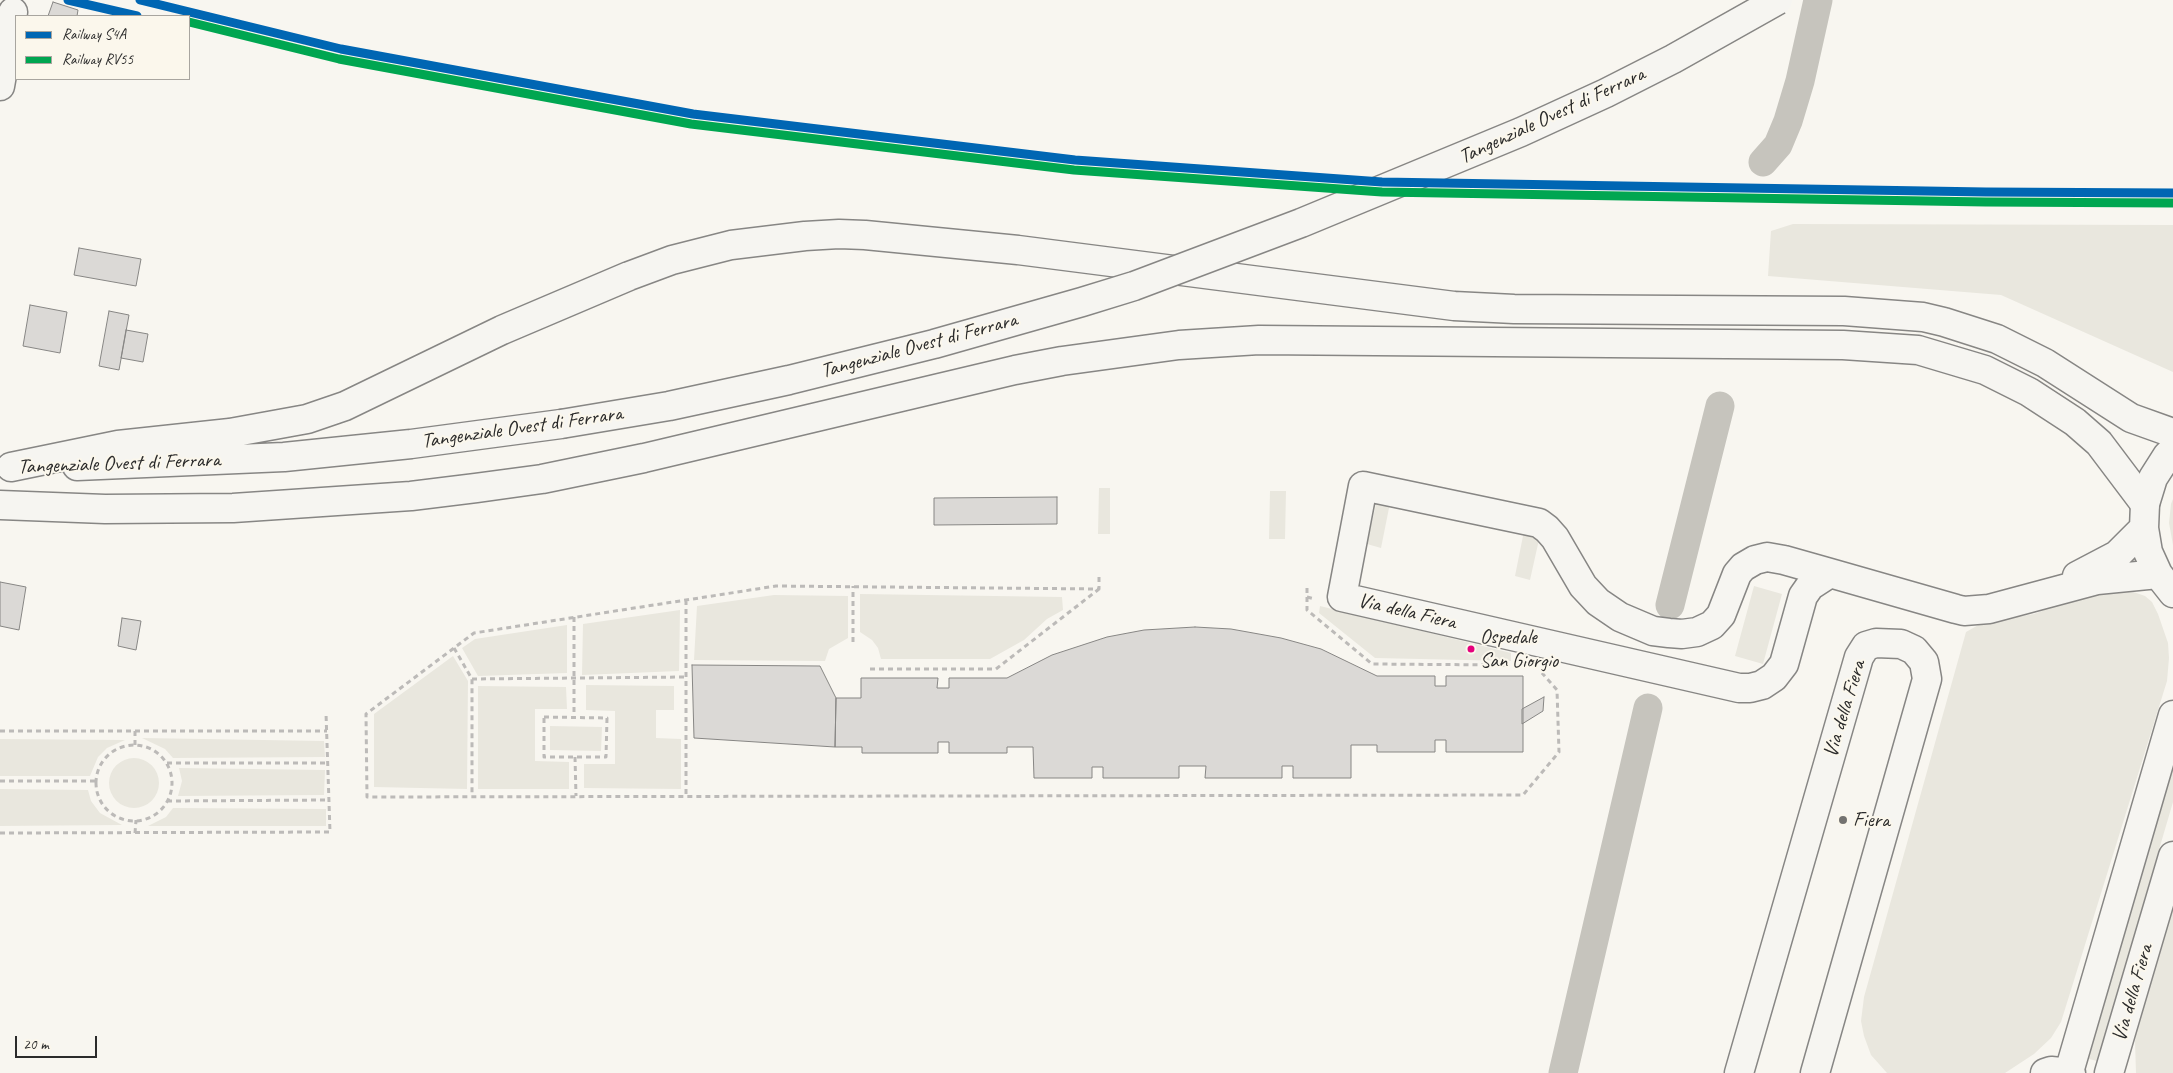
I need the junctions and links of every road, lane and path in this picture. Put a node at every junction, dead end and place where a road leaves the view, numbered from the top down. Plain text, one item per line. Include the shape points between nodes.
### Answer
1 (1778, 0) edge
2 (13, 12) dead end
3 (0, 86) edge
4 (2173, 433) edge
5 (2173, 450) edge
6 (5, 468) edge
7 (0, 505) edge
8 (2144, 516) junction
9 (1830, 573) junction
10 (1099, 577) dead end
11 (853, 586) junction
12 (1307, 588) dead end
13 (1099, 589) junction
14 (2168, 590) edge
15 (2042, 593) junction
16 (1307, 597) junction
17 (686, 600) junction
18 (1316, 600) dead end
19 (574, 618) junction
20 (853, 642) dead end
21 (454, 648) junction
22 (1516, 665) dead end
23 (870, 669) dead end
24 (1541, 672) dead end
25 (686, 677) junction
26 (574, 678) junction
27 (472, 679) junction
28 (326, 713) dead end
29 (2173, 715) edge
30 (574, 718) junction
31 (0, 730) edge
32 (135, 731) junction
33 (327, 731) junction
34 (135, 745) junction
35 (575, 757) junction
36 (167, 763) junction
37 (328, 763) junction
38 (0, 781) edge
39 (95, 781) junction
40 (472, 796) junction
41 (576, 796) junction
42 (686, 796) junction
43 (329, 800) junction
44 (167, 801) junction
45 (136, 820) junction
46 (0, 833) edge
47 (135, 833) junction
48 (2173, 856) edge
49 (1739, 1073) edge
50 (1816, 1073) edge
51 (2045, 1073) edge
52 (2070, 1073) edge
53 (2109, 1073) edge

1 - 6 main road, Tangenziale Ovest di Ferrara, bridge via 1606,93 1521,132 1301,223 1134,286 934,344 669,406 561,424 284,457
2 - 3 main road
4 - 6 main road via 2131,418 2045,363 1997,339 1923,317 1844,311 1454,306 1018,250 839,234 731,245 672,260 502,330 345,406 307,419 230,433 118,445
5 - 8 main road via 2153,478
7 - 8 main road via 114,509 233,508 411,496 476,488 542,479 644,458 1015,370 1179,345 1258,340 1843,345 1918,350 1985,370 2029,392 2075,422 2099,443
8 - 14 main road via 2148,552
8 - 15 main road via 2117,555
9 - 9 main road, Via della Fiera via 1767,557 1755,560 1737,574 1721,615 1712,625 1682,634 1652,631 1620,617 1598,602 1583,586 1551,533 1539,523 1363,486 1342,597 1750,688 1774,677 1784,664 1804,596 1810,586
9 - 15 main road, Via della Fiera via 1964,611 1989,608
10 - 13 path
11 - 13 path
11 - 17 path via 776,586
11 - 20 path
12 - 16 path
13 - 23 path via 996,669
14 - 15 main road via 2097,580
16 - 18 path
16 - 22 path via 1307,610 1372,664
17 - 19 path
17 - 25 path
19 - 21 path via 474,633
19 - 26 path
21 - 27 path
21 - 40 path via 366,714 367,796
24 - 42 path via 1557,690 1559,752 1523,795
25 - 26 path
25 - 42 path
26 - 27 path
26 - 30 path
27 - 40 path
28 - 33 path
29 - 52 main road, Via della Fiera
30 - 35 path via 544,717 544,756
30 - 35 path via 607,718 606,757
31 - 32 path
32 - 33 path
32 - 34 path
33 - 37 path
34 - 36 path via 149,747
34 - 39 path via 112,751 101,762
35 - 41 path
36 - 37 path
36 - 44 path via 172,781
37 - 43 path
38 - 39 path
39 - 45 path via 99,799 107,810 131,821
40 - 41 path
41 - 42 path
43 - 44 path
43 - 47 path via 330,832
44 - 45 path via 149,818
45 - 47 path
46 - 47 path
48 - 53 main road, Via della Fiera
49 - 50 main road, Via della Fiera via 1859,657 1866,646 1876,642 1901,644 1914,650 1924,662 1927,679
51 - 52 main road, Via della Fiera

